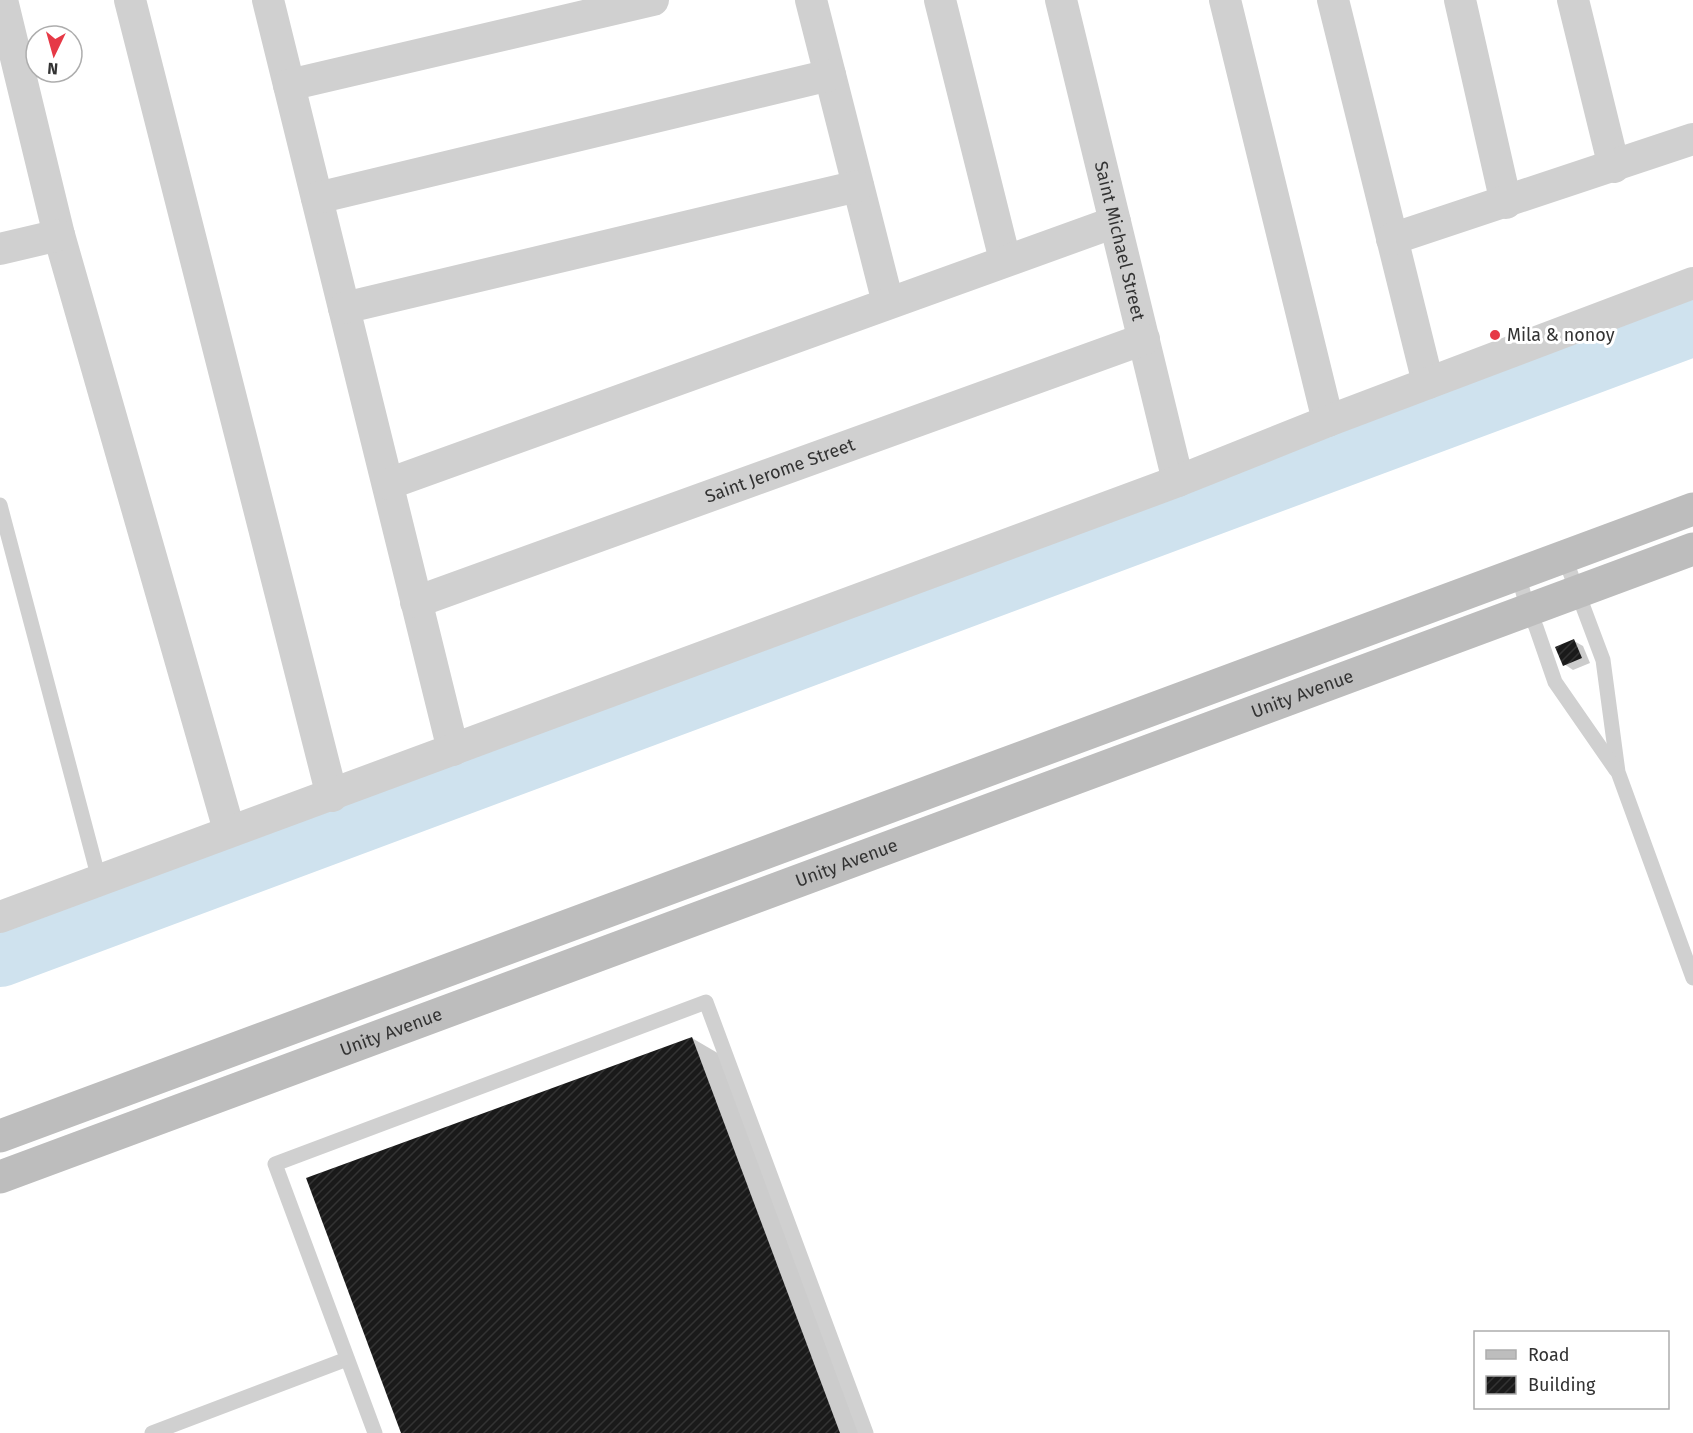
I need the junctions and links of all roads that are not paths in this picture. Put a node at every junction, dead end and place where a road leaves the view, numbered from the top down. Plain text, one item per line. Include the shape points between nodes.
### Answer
1 (2, 0) edge
2 (130, 0) edge
3 (268, 0) edge
4 (653, 0) edge
5 (811, 0) edge
6 (940, 0) edge
7 (1061, 0) edge
8 (1225, 0) edge
9 (1333, 0) edge
10 (1460, 0) edge
11 (1573, 0) edge
12 (830, 75) junction
13 (289, 85) junction
14 (1693, 139) edge
15 (1614, 167) junction
16 (858, 186) junction
17 (317, 198) junction
18 (1506, 202) junction
19 (1115, 222) junction
20 (59, 235) junction
21 (1392, 239) junction
22 (0, 249) edge
23 (1005, 260) junction
24 (1693, 283) edge
25 (888, 303) junction
26 (344, 308) junction
27 (1144, 339) junction
28 (1428, 383) junction
29 (1328, 421) junction
30 (1178, 481) junction
31 (388, 484) junction
32 (0, 505) edge
33 (1693, 509) edge
34 (1693, 549) edge
35 (1564, 556) junction
36 (1518, 573) junction
37 (1576, 591) junction
38 (416, 602) junction
39 (1528, 610) junction
40 (453, 750) junction
41 (1618, 772) junction
42 (332, 796) junction
43 (230, 830) junction
44 (99, 879) junction
45 (0, 918) edge
46 (1693, 978) edge
47 (136, 1085) junction
48 (150, 1121) junction
49 (0, 1136) edge
50 (0, 1177) edge
51 (347, 1359) junction
52 (152, 1433) edge
53 (375, 1433) edge
54 (866, 1433) edge

1 - 20 street
2 - 42 street
3 - 13 street
4 - 13 street
5 - 12 street
6 - 23 street
7 - 19 street, Saint Michael Street
8 - 29 street
9 - 21 street
10 - 18 street
11 - 15 street
12 - 16 street
12 - 17 street
13 - 17 street
14 - 15 street
15 - 18 street
16 - 25 street
16 - 26 street
17 - 26 street
18 - 21 street
19 - 23 street
19 - 27 street, Saint Michael Street
20 - 22 street
20 - 43 street
21 - 28 street
23 - 25 street
24 - 28 street
25 - 31 street
26 - 31 street
27 - 30 street, Saint Michael Street
27 - 38 street, Saint Jerome Street
28 - 29 street
29 - 30 street
30 - 40 street
31 - 38 street
32 - 44 lane
33 - 35 street
34 - 37 street, Unity Avenue
35 - 36 street
35 - 37 lane
36 - 39 lane
36 - 47 street
37 - 39 street, Unity Avenue
37 - 41 lane via 1603,660
38 - 40 street
39 - 41 lane via 1555,682
39 - 48 street, Unity Avenue
40 - 42 street
41 - 46 lane
42 - 43 street
43 - 44 street
44 - 45 street
47 - 48 street
47 - 49 street
48 - 50 street, Unity Avenue
51 - 52 lane
51 - 53 lane
51 - 54 lane via 274,1164 706,1002

